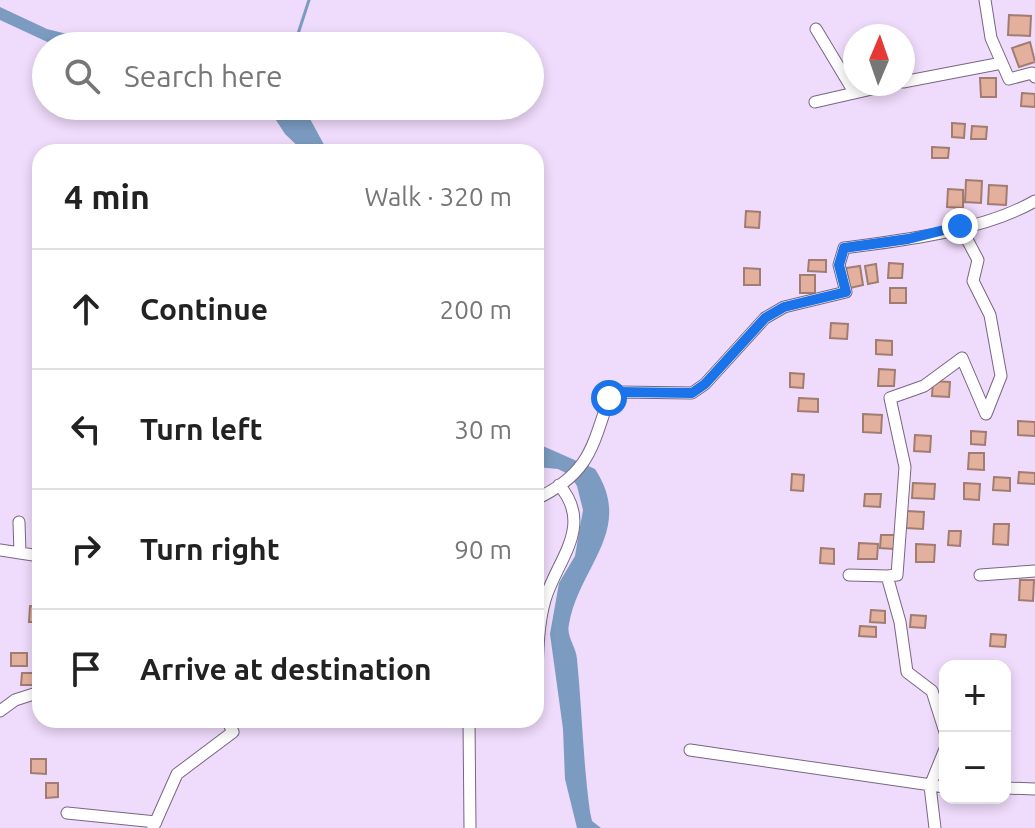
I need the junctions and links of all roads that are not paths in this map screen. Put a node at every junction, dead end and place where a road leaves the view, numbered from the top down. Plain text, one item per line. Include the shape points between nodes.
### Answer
1 (985, 0) edge
2 (816, 29) dead end
3 (1002, 63) junction
4 (843, 74) edge
5 (1034, 74) edge
6 (915, 80) edge
7 (843, 95) edge
8 (815, 102) dead end
9 (1035, 201) edge
10 (960, 226) junction
11 (562, 483) junction
12 (544, 494) edge
13 (19, 522) dead end
14 (0, 550) edge
15 (20, 553) junction
16 (32, 555) edge
17 (1035, 571) edge
18 (849, 575) dead end
19 (980, 575) dead end
20 (887, 576) junction
21 (544, 610) edge
22 (32, 695) edge
23 (0, 711) edge
24 (939, 713) edge
25 (231, 728) edge
26 (469, 728) edge
27 (690, 750) dead end
28 (939, 764) edge
29 (930, 786) junction
30 (939, 787) edge
31 (1011, 788) edge
32 (1035, 789) edge
33 (67, 813) dead end
34 (154, 825) edge
35 (470, 828) edge
36 (935, 828) edge

1 - 3 street via 991,38
2 - 4 street
3 - 5 street via 1009,79
3 - 6 street
7 - 8 street
9 - 10 street via 1018,211
10 - 11 street via 844,248 839,265 846,292 784,307 765,318 692,393 618,392 609,398 588,460
10 - 20 street via 978,260 973,281 990,315 1001,376 986,414 962,358 924,386 890,398 905,467 897,575
11 - 12 street
11 - 21 street via 573,506 573,539
13 - 15 street
14 - 15 street
15 - 16 street
17 - 19 street
18 - 20 street
20 - 24 street via 907,672 932,691
22 - 23 street
25 - 34 street via 233,732 177,774
26 - 35 street
27 - 29 street
28 - 29 street
29 - 30 street
29 - 36 street
31 - 32 street
33 - 34 street

